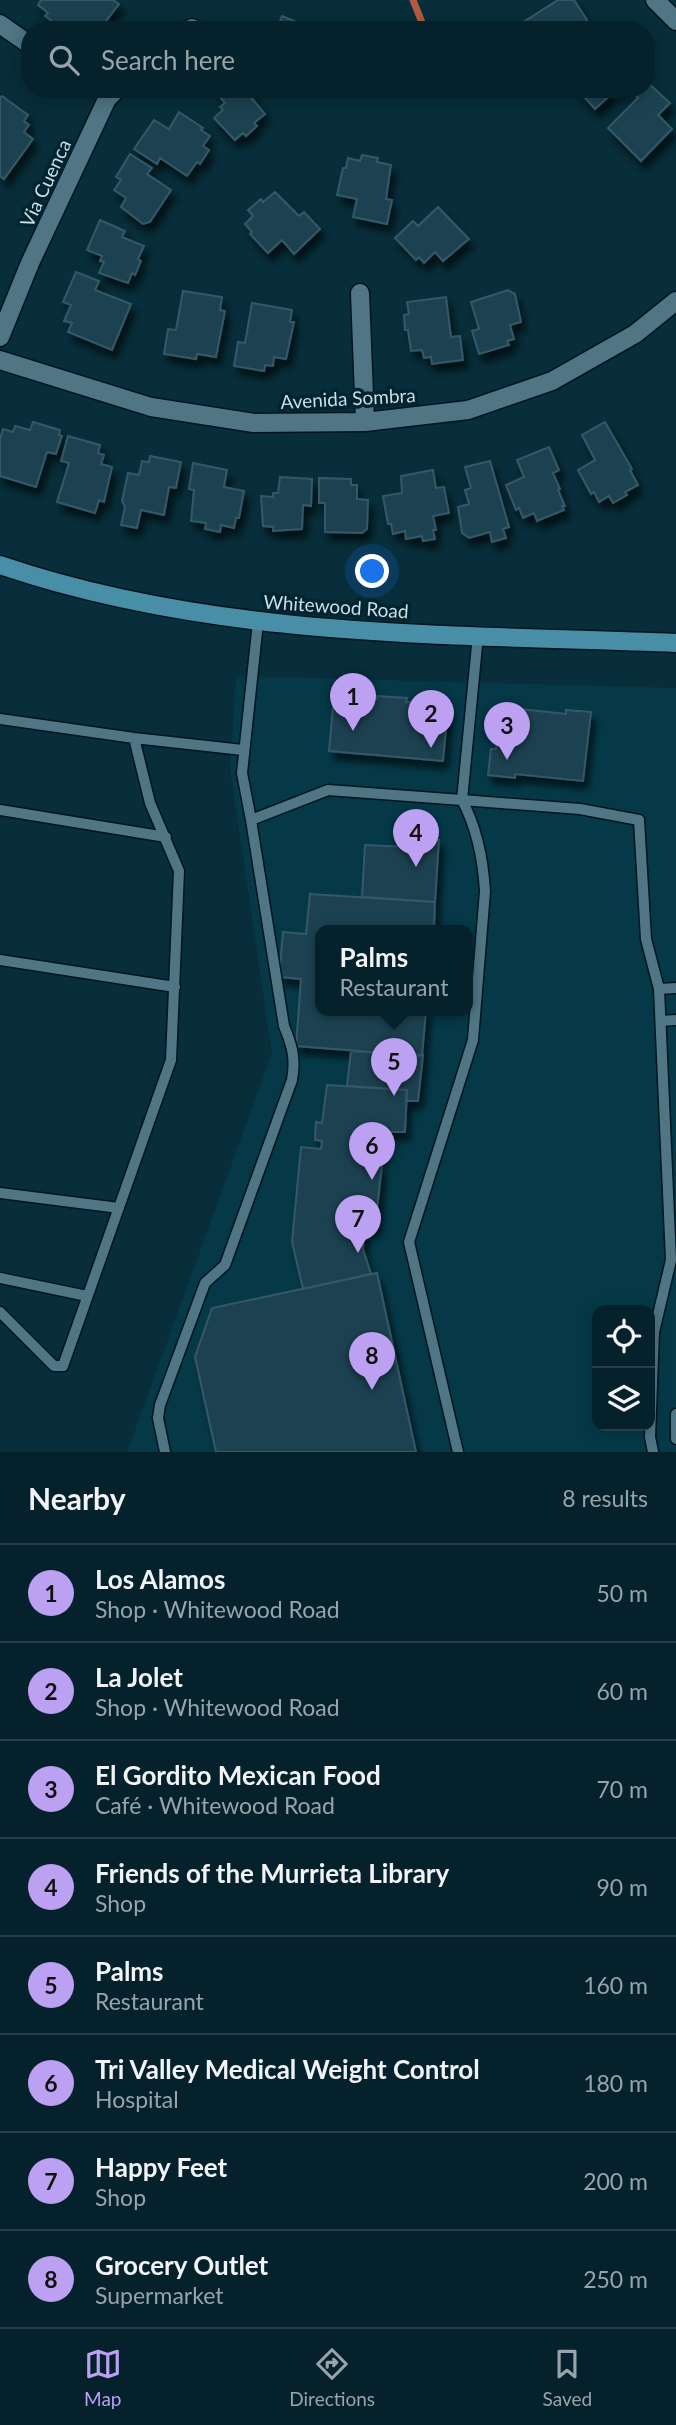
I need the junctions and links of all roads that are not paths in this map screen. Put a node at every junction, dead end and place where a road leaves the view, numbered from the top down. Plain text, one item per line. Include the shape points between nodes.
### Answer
1 (655, 0) edge
2 (676, 21) edge
3 (0, 24) edge
4 (21, 39) edge
5 (103, 98) edge
6 (360, 293) dead end
7 (676, 301) edge
8 (0, 337) edge
9 (0, 360) edge
10 (365, 422) junction
11 (0, 565) edge
12 (258, 621) junction
13 (478, 635) junction
14 (676, 643) edge
15 (0, 719) edge
16 (134, 738) junction
17 (243, 750) junction
18 (462, 800) junction
19 (0, 810) edge
20 (251, 820) junction
21 (166, 837) junction
22 (0, 960) edge
23 (175, 987) junction
24 (676, 988) edge
25 (659, 989) junction
26 (676, 1020) edge
27 (661, 1021) junction
28 (671, 1153) edge
29 (0, 1192) edge
30 (119, 1208) junction
31 (0, 1278) edge
32 (87, 1296) junction
33 (0, 1312) edge
34 (676, 1414) edge
35 (676, 1438) edge
36 (165, 1452) edge
37 (457, 1452) edge
38 (653, 1452) edge

1 - 2 street
3 - 4 street
5 - 8 street, Via Cuenca
6 - 10 street
7 - 10 street, Avenida Sombra via 635,334 552,381 468,410
9 - 10 street, Avenida Sombra via 151,407 254,423
11 - 12 main road, Whitewood Road via 158,607
12 - 13 main road, Whitewood Road
12 - 17 lane
13 - 14 main road, Whitewood Road
13 - 18 lane
15 - 16 lane
16 - 17 lane
16 - 21 lane via 150,803
17 - 20 lane via 242,773
18 - 20 lane via 328,790
18 - 25 lane via 580,809 639,820 646,939
18 - 37 lane via 473,821 485,891 473,1040 409,1242
19 - 21 lane
20 - 36 lane via 294,1069 225,1265 205,1283 160,1405
21 - 23 lane via 179,871
22 - 23 lane
23 - 30 lane via 171,1060
24 - 25 lane
25 - 27 lane
26 - 27 lane
27 - 28 lane
28 - 38 lane via 671,1260 654,1332
29 - 30 lane
30 - 32 lane
31 - 32 lane
32 - 33 lane via 63,1366 54,1366
34 - 35 lane

